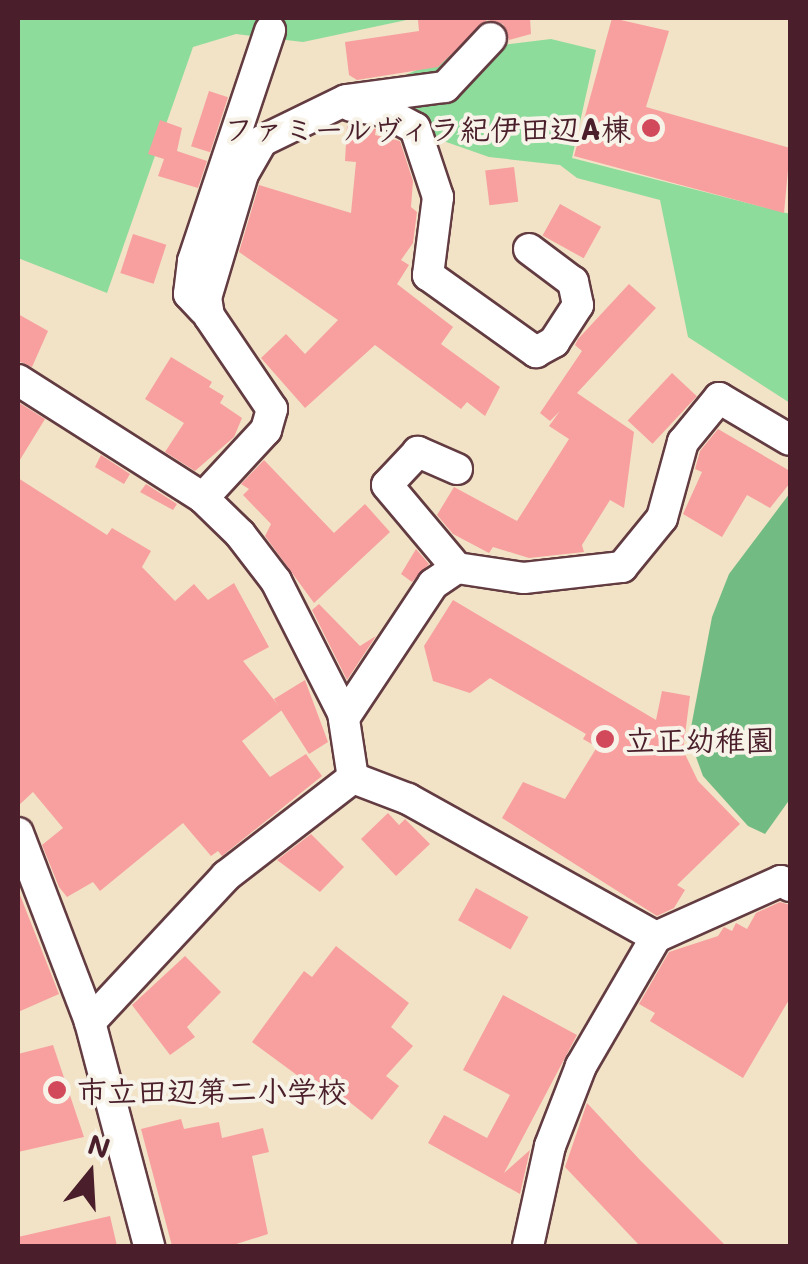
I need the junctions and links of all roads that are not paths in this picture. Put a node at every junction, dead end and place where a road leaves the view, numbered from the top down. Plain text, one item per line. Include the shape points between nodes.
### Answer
1 (270, 31) dead end
2 (491, 38) dead end
3 (338, 104) junction
4 (529, 250) dead end
5 (209, 316) junction
6 (18, 380) edge
7 (790, 440) edge
8 (456, 469) dead end
9 (203, 498) junction
10 (457, 568) junction
11 (344, 718) junction
12 (354, 778) junction
13 (18, 834) edge
14 (26, 880) edge
15 (790, 886) edge
16 (656, 937) junction
17 (90, 1022) junction
18 (148, 1246) edge
19 (528, 1246) edge

1 - 5 street via 193,261 189,294
2 - 3 street via 446,87
3 - 4 street via 383,111 415,128 438,197 428,275 536,352 554,342 578,306 573,282
3 - 5 street via 262,140 243,174 206,298
5 - 9 street via 272,409 266,430
6 - 9 street
7 - 10 street via 719,398 683,442 662,518 622,567 524,578
8 - 10 street via 418,452 387,485
9 - 11 street via 276,581
10 - 11 street via 433,584
11 - 12 street
12 - 16 street via 408,799
12 - 17 street via 226,876
13 - 14 street
14 - 17 street
15 - 16 street via 781,881
16 - 19 street via 582,1066 550,1146
17 - 18 street

